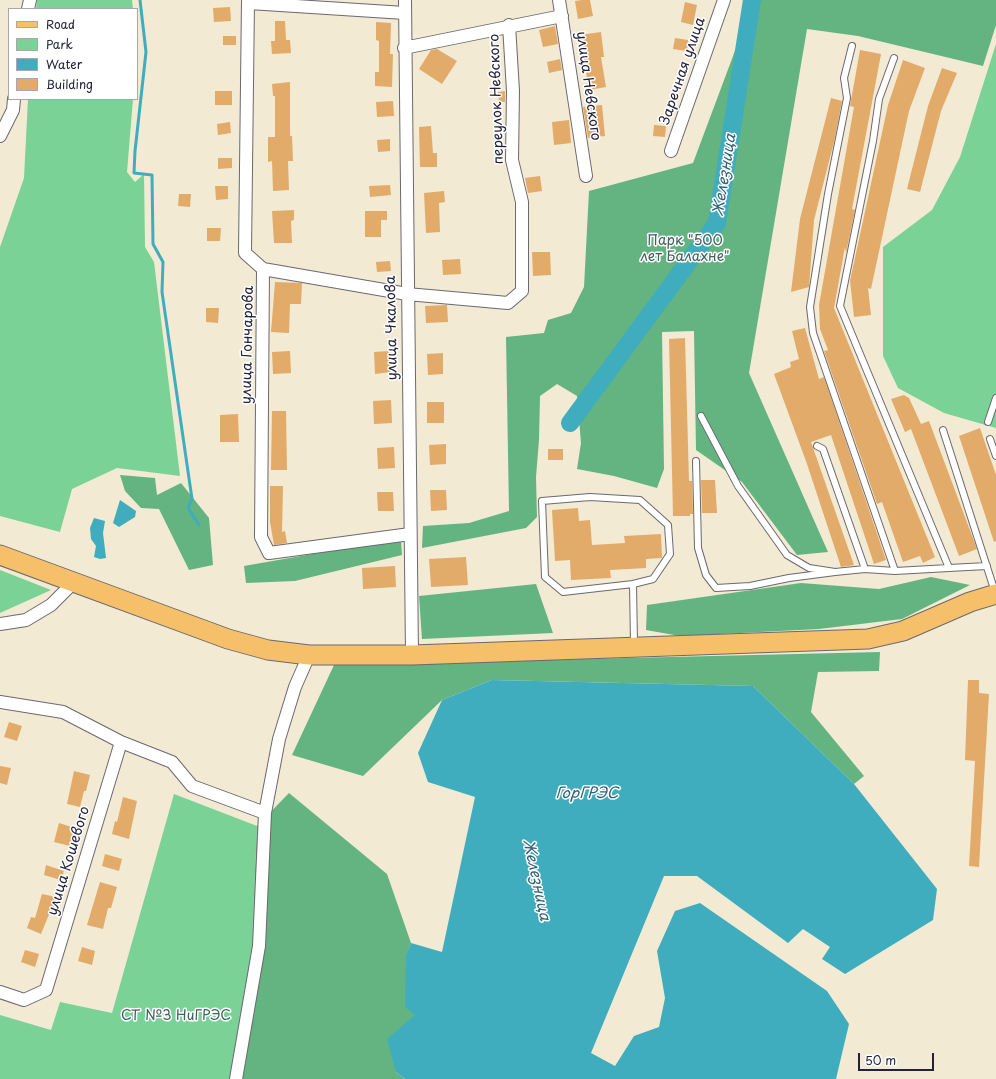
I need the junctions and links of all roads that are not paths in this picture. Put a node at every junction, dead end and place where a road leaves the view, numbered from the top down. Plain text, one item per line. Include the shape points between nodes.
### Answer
1 (404, 0) edge
2 (559, 0) edge
3 (724, 0) edge
4 (249, 2) edge
5 (405, 13) junction
6 (562, 16) junction
7 (509, 25) junction
8 (852, 46) dead end
9 (404, 48) junction
10 (894, 58) dead end
11 (14, 100) edge
12 (0, 136) edge
13 (671, 151) dead end
14 (586, 176) dead end
15 (263, 269) junction
16 (407, 294) junction
17 (996, 398) edge
18 (701, 416) dead end
19 (988, 422) dead end
20 (942, 430) dead end
21 (990, 439) dead end
22 (817, 446) dead end
23 (996, 456) edge
24 (696, 461) dead end
25 (410, 534) junction
26 (0, 555) edge
27 (987, 566) junction
28 (949, 568) junction
29 (864, 569) junction
30 (895, 571) junction
31 (835, 572) junction
32 (73, 583) junction
33 (633, 584) junction
34 (996, 594) edge
35 (0, 624) edge
36 (634, 648) junction
37 (309, 655) junction
38 (412, 655) junction
39 (0, 702) edge
40 (121, 742) junction
41 (265, 813) junction
42 (0, 992) edge
43 (236, 1079) edge

1 - 5 street, улица Чкалова
2 - 6 street, улица Невского
3 - 13 street, Заречная улица
4 - 5 street
4 - 15 street, улица Гончарова via 245,253
5 - 9 street, улица Чкалова
6 - 7 street, переулок Невского
6 - 14 street, улица Невского
7 - 9 street, переулок Невского
7 - 16 street, переулок Невского via 513,91 512,160 522,202 522,291 508,303
8 - 30 lane via 844,78 846,98 810,307 813,333
9 - 16 street, улица Чкалова
10 - 28 lane via 879,99 840,306
11 - 12 street via 13,110
15 - 16 street, переулок Невского
15 - 25 street, улица Гончарова via 261,537 269,553
16 - 25 street, улица Чкалова
17 - 19 lane
18 - 31 lane via 738,486 787,555 809,568
20 - 27 lane
21 - 23 lane
22 - 29 lane via 823,449
24 - 31 lane via 698,548 706,575 716,588 750,586
25 - 38 street, улица Чкалова
26 - 32 main road
27 - 28 lane
27 - 34 lane
28 - 30 lane
29 - 30 lane
29 - 31 lane
32 - 35 street via 51,605 26,620
32 - 37 main road via 228,639 268,650
33 - 33 lane via 654,579 670,554 668,525 640,500 590,497 542,501 545,577 563,592
33 - 36 lane
34 - 36 main road via 970,602 903,631 868,639
36 - 38 main road
37 - 38 main road
37 - 41 street via 295,687 279,739
39 - 40 street via 63,712
40 - 41 street via 172,762 192,786
40 - 42 street, улица Кошевого via 46,990 24,1000
41 - 43 street via 259,946

